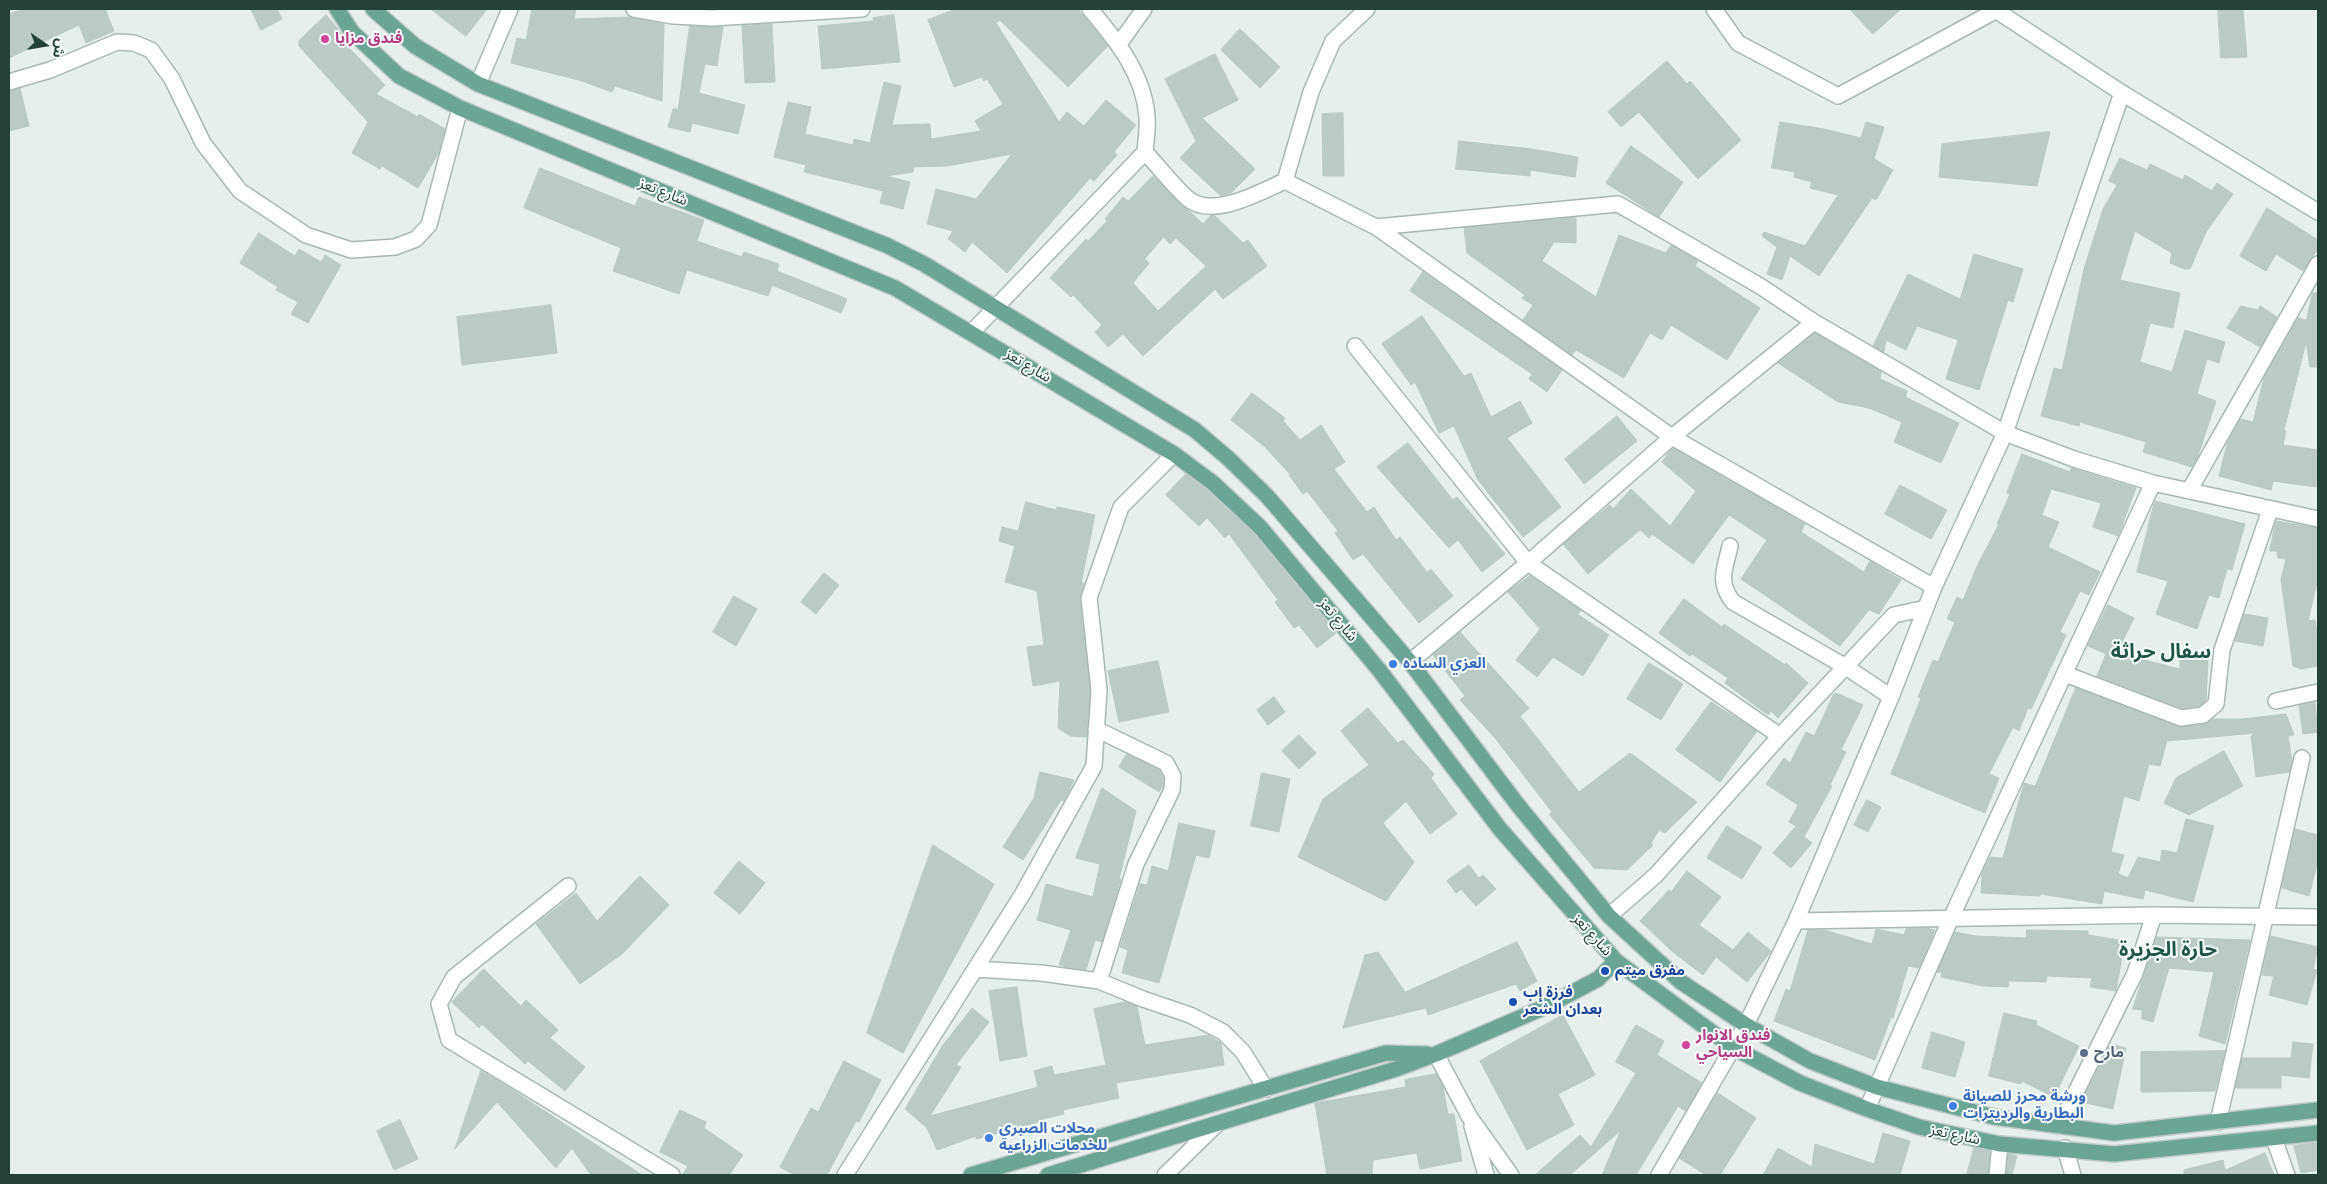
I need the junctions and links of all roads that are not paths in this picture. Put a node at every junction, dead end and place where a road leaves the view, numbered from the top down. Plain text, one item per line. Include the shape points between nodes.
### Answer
1 (337, 9) edge
2 (373, 9) edge
3 (510, 9) edge
4 (634, 9) edge
5 (862, 9) edge
6 (1090, 9) edge
7 (1144, 9) edge
8 (1367, 9) edge
9 (1714, 9) edge
10 (1995, 10) edge
11 (673, 12) edge
12 (1119, 44) junction
13 (9, 82) edge
14 (478, 84) junction
15 (2122, 94) junction
16 (460, 108) junction
17 (1145, 152) junction
18 (1285, 181) junction
19 (2318, 212) edge
20 (1376, 228) junction
21 (2318, 264) edge
22 (995, 309) junction
23 (1814, 322) junction
24 (972, 332) junction
25 (1355, 346) dead end
26 (2005, 433) junction
27 (1672, 437) junction
28 (1174, 454) junction
29 (2153, 483) junction
30 (2189, 492) junction
31 (2270, 510) junction
32 (2318, 519) edge
33 (1730, 546) dead end
34 (1528, 563) junction
35 (1934, 587) junction
36 (1926, 608) junction
37 (1410, 662) junction
38 (1846, 668) junction
39 (2064, 674) junction
40 (2318, 692) edge
41 (1891, 697) junction
42 (2276, 701) dead end
43 (1096, 729) junction
44 (1780, 736) junction
45 (2302, 758) dead end
46 (568, 886) dead end
47 (2154, 915) junction
48 (1609, 916) junction
49 (2265, 916) junction
50 (2318, 917) edge
51 (1951, 918) junction
52 (1796, 921) junction
53 (1616, 961) junction
54 (975, 968) junction
55 (1099, 981) junction
56 (1746, 1025) junction
57 (1732, 1047) junction
58 (1436, 1054) junction
59 (1877, 1087) junction
60 (1266, 1089) junction
61 (1867, 1109) junction
62 (2318, 1110) edge
63 (1469, 1116) junction
64 (2218, 1122) junction
65 (1217, 1124) junction
66 (2059, 1126) junction
67 (2318, 1133) edge
68 (2274, 1139) junction
69 (2000, 1144) junction
70 (2065, 1148) junction
71 (672, 1175) edge
72 (846, 1175) edge
73 (971, 1175) edge
74 (1048, 1175) edge
75 (1165, 1175) edge
76 (1484, 1175) edge
77 (1511, 1175) edge
78 (1659, 1175) edge
79 (1997, 1175) edge
80 (2073, 1175) edge
81 (2287, 1175) edge

1 - 16 main road, شارع تعز via 352,32 399,76
2 - 14 main road, شارع تعز via 415,46
3 - 14 street
4 - 11 street
5 - 11 street via 712,18
6 - 12 street
7 - 12 street
8 - 18 street via 1334,41 1311,92
9 - 10 street via 1738,43 1838,96
10 - 15 street
12 - 17 street via 1139,80 1147,116
13 - 16 street via 50,70 117,42 134,43 151,50 172,79 203,143 240,191 306,235 351,250 395,247 416,239 428,225
14 - 22 main road, شارع تعز via 886,245 966,289
15 - 19 street
15 - 26 street
16 - 24 main road, شارع تعز via 895,288
17 - 18 street via 1189,199 1207,206 1228,205
17 - 22 street
18 - 20 street
20 - 23 street via 1618,204 1760,286
20 - 27 street
21 - 30 street
22 - 24 street
22 - 37 main road, شارع تعز via 1195,430 1268,496
23 - 26 street
23 - 27 street
24 - 28 main road, شارع تعز
25 - 34 street
26 - 29 street via 2074,459
26 - 35 street
27 - 34 street
27 - 35 street
28 - 43 street via 1121,507 1090,598 1098,690
28 - 53 main road, شارع تعز via 1213,482 1260,527 1380,671 1500,829
29 - 30 street
29 - 39 street
30 - 31 street
31 - 32 street
31 - 39 street via 2222,650 2216,704 2203,715 2181,718
33 - 38 street via 1722,582 1733,602
34 - 37 street
34 - 44 street
35 - 36 street
36 - 38 street via 1894,615
36 - 41 street
37 - 48 main road, شارع تعز via 1517,804
38 - 41 street
38 - 44 street
39 - 51 street
40 - 42 street
41 - 52 street
43 - 54 street via 1094,766 1022,895
43 - 55 street via 1166,763 1173,776 1172,790 1136,864
44 - 48 street via 1656,876
45 - 49 street
46 - 71 street via 454,978 439,1004 449,1040
47 - 49 street
47 - 51 street
47 - 66 street via 2135,973
48 - 56 main road, شارع تعز via 1681,982
49 - 50 street
49 - 64 street
51 - 52 street
51 - 59 street
52 - 56 street
53 - 57 main road, شارع تعز
53 - 58 main road via 1598,979 1545,1007
54 - 55 street
54 - 72 street
55 - 60 street via 1190,1015 1223,1032 1243,1052
56 - 57 street
56 - 59 main road, شارع تعز via 1810,1061
57 - 61 main road, شارع تعز via 1800,1083
57 - 78 street
58 - 60 main road via 1386,1053
58 - 63 street
58 - 65 main road
59 - 61 street
59 - 66 main road, شارع تعز via 1994,1117
60 - 73 main road
61 - 69 main road, شارع تعز via 1919,1127
62 - 64 main road, شارع تعز
63 - 76 street
63 - 77 street
64 - 66 main road, شارع تعز via 2114,1133
65 - 74 main road
65 - 75 street
67 - 68 main road, شارع تعز
68 - 70 main road, شارع تعز via 2114,1154
68 - 81 street
69 - 70 main road, شارع تعز
69 - 79 street
70 - 80 street

